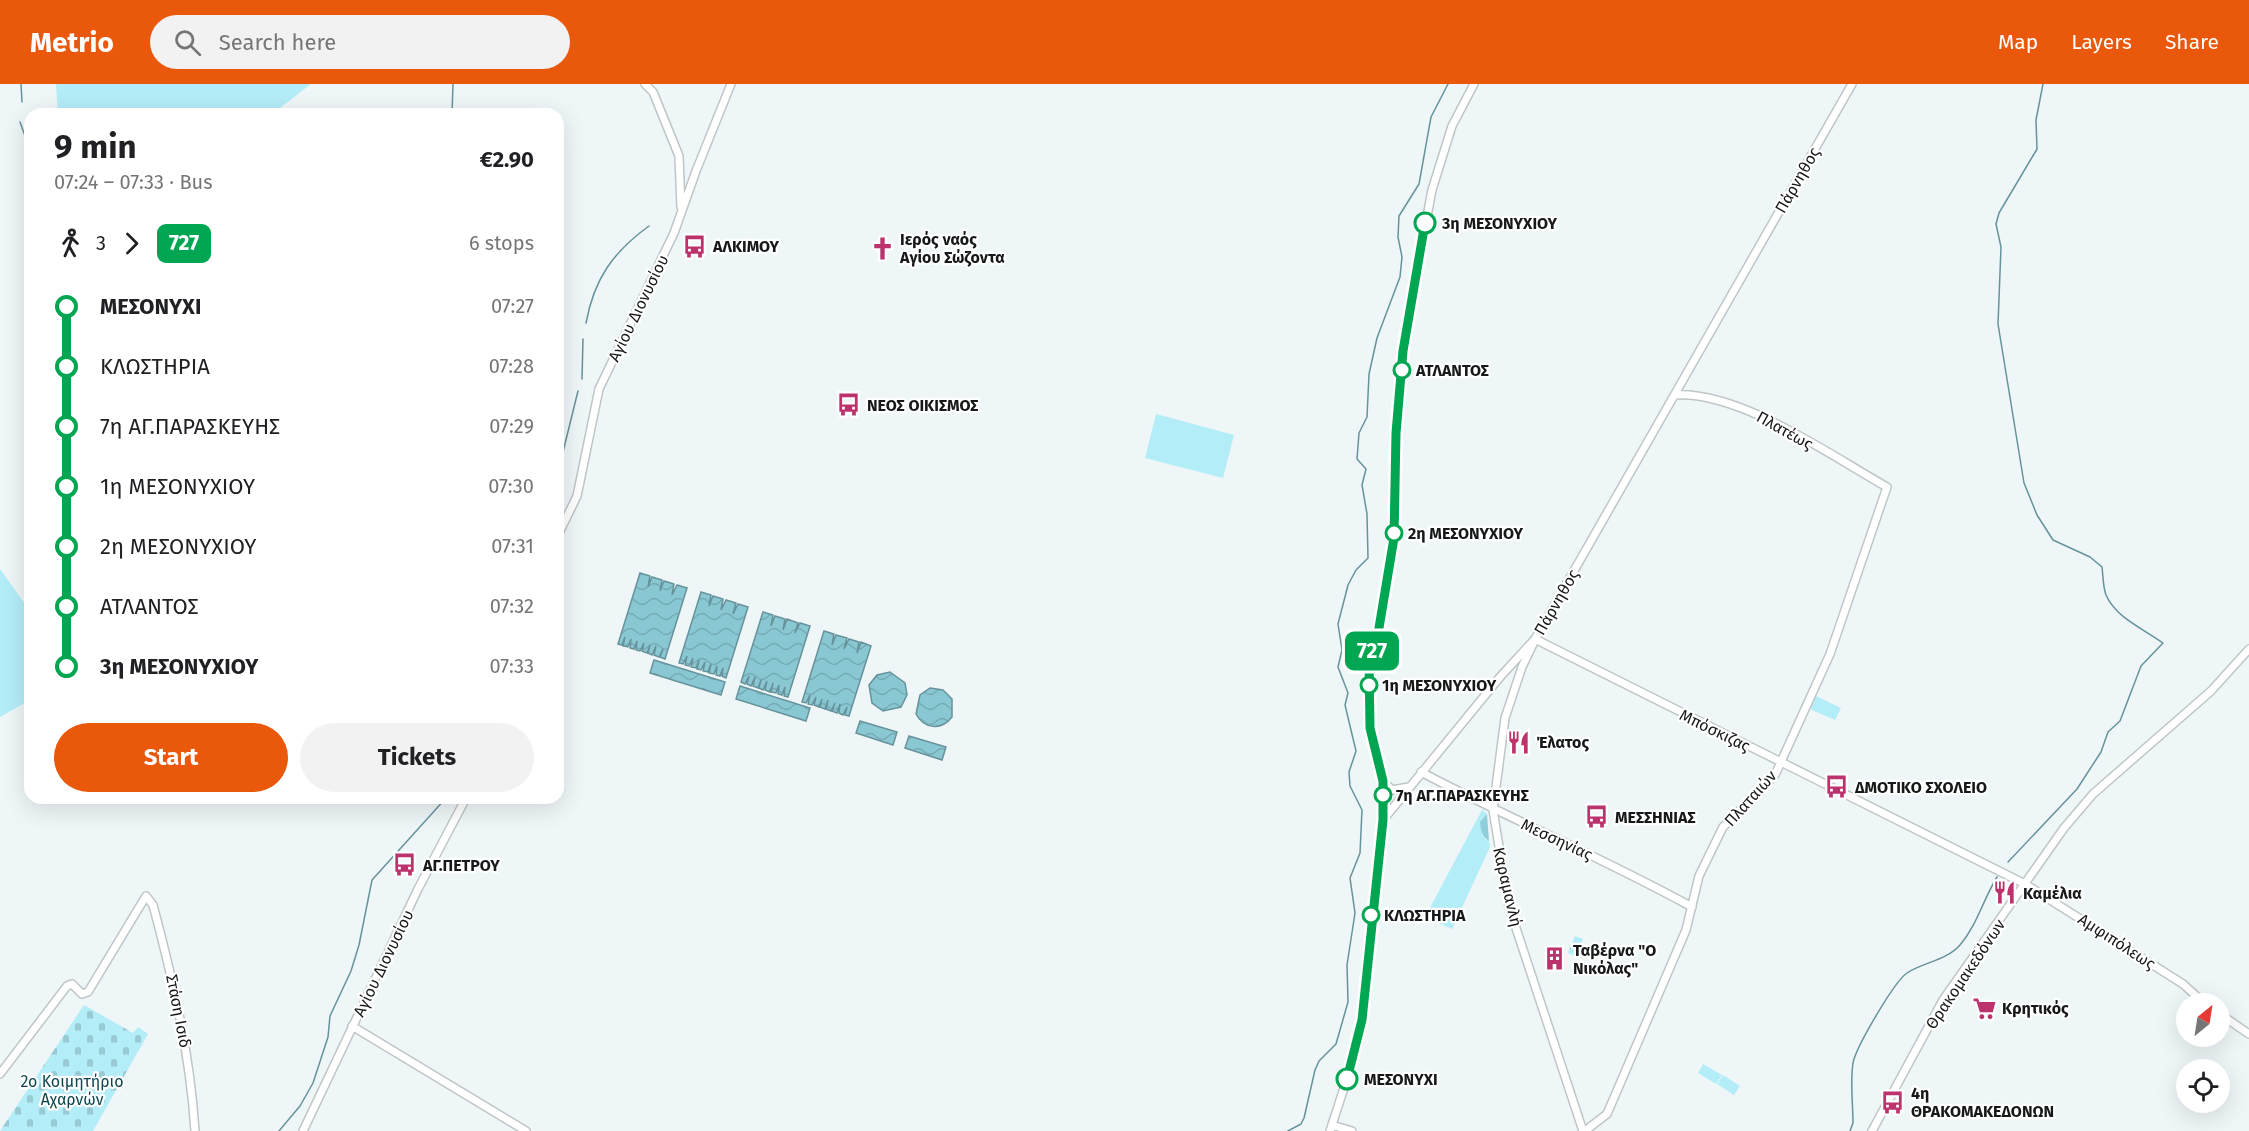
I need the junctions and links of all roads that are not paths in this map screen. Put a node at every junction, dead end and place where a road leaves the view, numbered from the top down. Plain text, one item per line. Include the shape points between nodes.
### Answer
1 (645, 84) edge
2 (731, 84) edge
3 (1474, 84) edge
4 (1852, 84) edge
5 (696, 171) junction
6 (681, 172) junction
7 (681, 213) junction
8 (1675, 395) junction
9 (1887, 487) joint
10 (564, 523) edge
11 (1535, 639) junction
12 (2249, 649) edge
13 (1780, 763) junction
14 (1421, 772) junction
15 (1383, 781) junction
16 (1408, 787) junction
17 (463, 804) edge
18 (1493, 810) junction
19 (1383, 820) junction
20 (2025, 884) junction
21 (1692, 907) junction
22 (2193, 993) edge
23 (2230, 1021) edge
24 (352, 1026) junction
25 (2249, 1034) edge
26 (0, 1074) edge
27 (1331, 1128) edge
28 (195, 1131) edge
29 (303, 1131) edge
30 (526, 1131) edge
31 (1352, 1131) edge
32 (1584, 1131) edge
33 (1872, 1131) edge

1 - 6 street via 653,92 675,142
2 - 5 street, Αγίου Διονυσίου
3 - 15 street via 1452,126 1432,190 1405,333 1396,433 1394,538 1377,640 1369,657 1370,728
4 - 8 street, Πάρνηθος
5 - 6 street
5 - 7 street, Αγίου Διονυσίου
6 - 7 street
7 - 10 street, Αγίου Διονυσίου via 599,389 578,496
8 - 9 street, Πλατέως via 1746,408
8 - 11 street, Πάρνηθος
9 - 13 street, Πλαταιών via 1830,654
11 - 13 street, Μπόσκιζας
11 - 14 street, Πάρνηθος
11 - 18 street, Καραμανλή via 1505,718
12 - 20 street, Θρακομακεδόνων via 2205,696 2087,801
13 - 20 street, Μπόσκιζας
13 - 21 street, Πλαταιών via 1760,792 1723,827 1699,876
14 - 16 street, Πάρνηθος
14 - 18 street, Μεσσηνίας
15 - 16 street via 1392,790
15 - 19 street
16 - 19 street, Πάρνηθος
17 - 24 street, Αγίου Διονυσίου
18 - 21 street, Μεσσηνίας via 1620,868
18 - 32 street, Καραμανλή via 1509,907
19 - 27 street via 1362,1020
20 - 22 street, Αμφιπόλεως
20 - 33 street, Θρακομακεδόνων via 1943,1000
21 - 32 street, Πλαταιών via 1686,930 1607,1114
23 - 25 street
24 - 29 street, Αγίου Διονυσίου
24 - 30 street
26 - 28 street, Στάση Ισιδ via 67,986 72,984 82,994 88,992 146,896 153,905 177,997 190,1068
27 - 31 street

